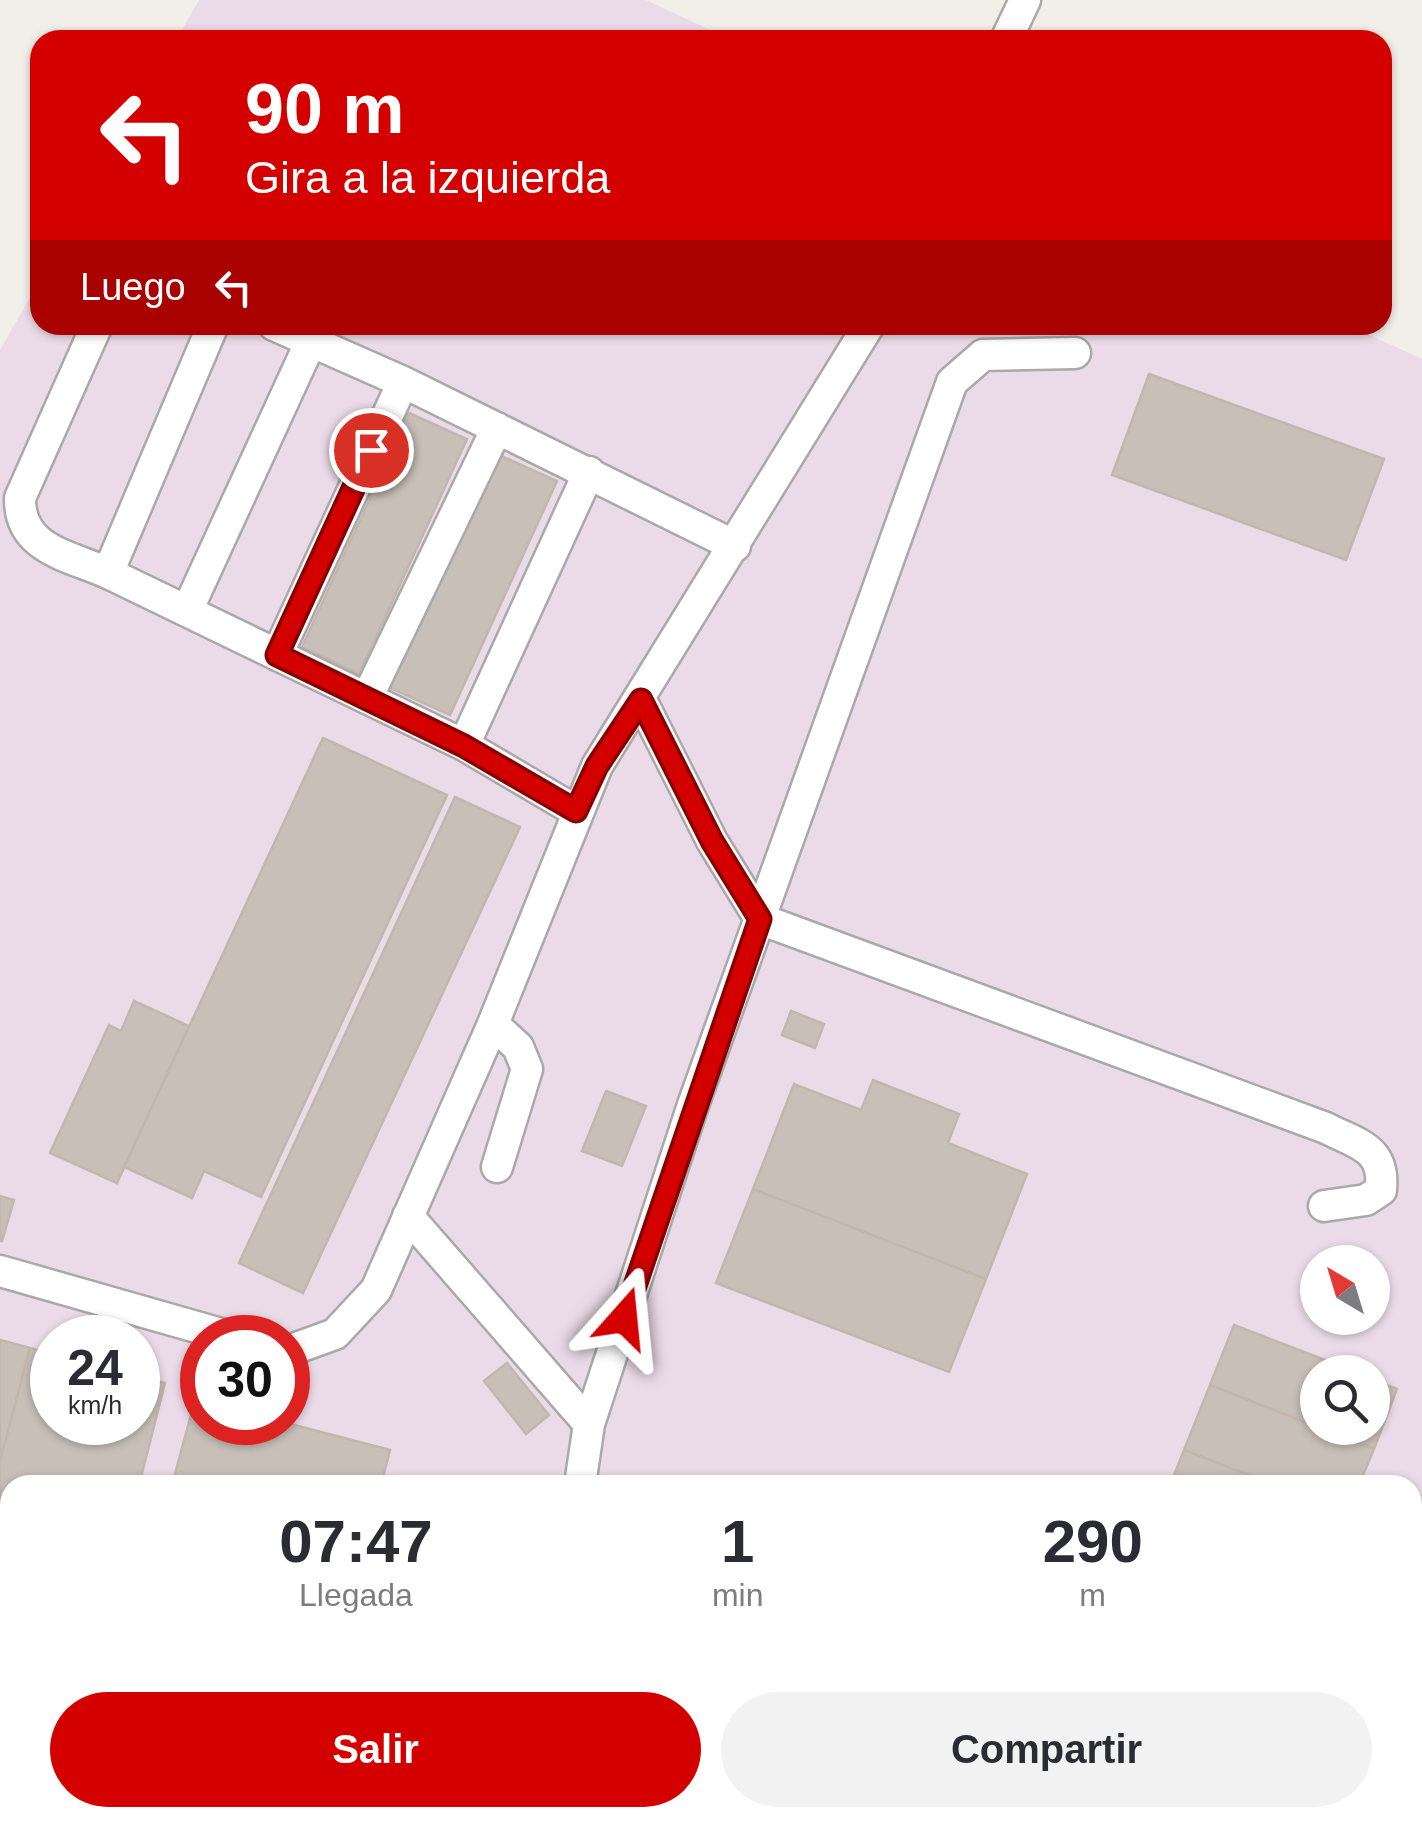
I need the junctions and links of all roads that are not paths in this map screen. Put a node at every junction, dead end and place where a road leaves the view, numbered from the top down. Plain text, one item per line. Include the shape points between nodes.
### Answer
1 (1025, 0) edge
2 (1011, 30) edge
3 (93, 335) edge
4 (210, 335) edge
5 (297, 335) edge
6 (863, 335) edge
7 (311, 341) junction
8 (1075, 354) dead end
9 (402, 382) junction
10 (497, 428) junction
11 (589, 472) junction
12 (734, 546) junction
13 (108, 573) junction
14 (187, 611) junction
15 (277, 655) junction
16 (367, 698) junction
17 (641, 700) junction
18 (464, 746) junction
19 (576, 811) junction
20 (760, 919) junction
21 (493, 1024) junction
22 (497, 1167) dead end
23 (1324, 1206) dead end
24 (408, 1216) junction
25 (0, 1271) edge
26 (180, 1322) edge
27 (310, 1343) edge
28 (589, 1424) junction
29 (581, 1475) edge

1 - 2 street
3 - 13 street via 20,498 20,520 31,538
4 - 13 street
5 - 7 street
6 - 12 street
7 - 9 street
7 - 14 street
8 - 20 street via 983,355 952,382
9 - 10 street
9 - 15 street
10 - 11 street
10 - 16 street
11 - 12 street
11 - 18 street
12 - 17 street
13 - 14 street
14 - 15 street
15 - 16 street
16 - 18 street
17 - 19 street
17 - 20 street
18 - 19 street
19 - 21 street
20 - 23 street via 1326,1128 1374,1153 1383,1167 1381,1190 1366,1200
20 - 28 street
21 - 22 street via 518,1047 526,1069
21 - 24 street
24 - 27 street via 376,1290 336,1334
24 - 28 street
25 - 26 street
28 - 29 street

